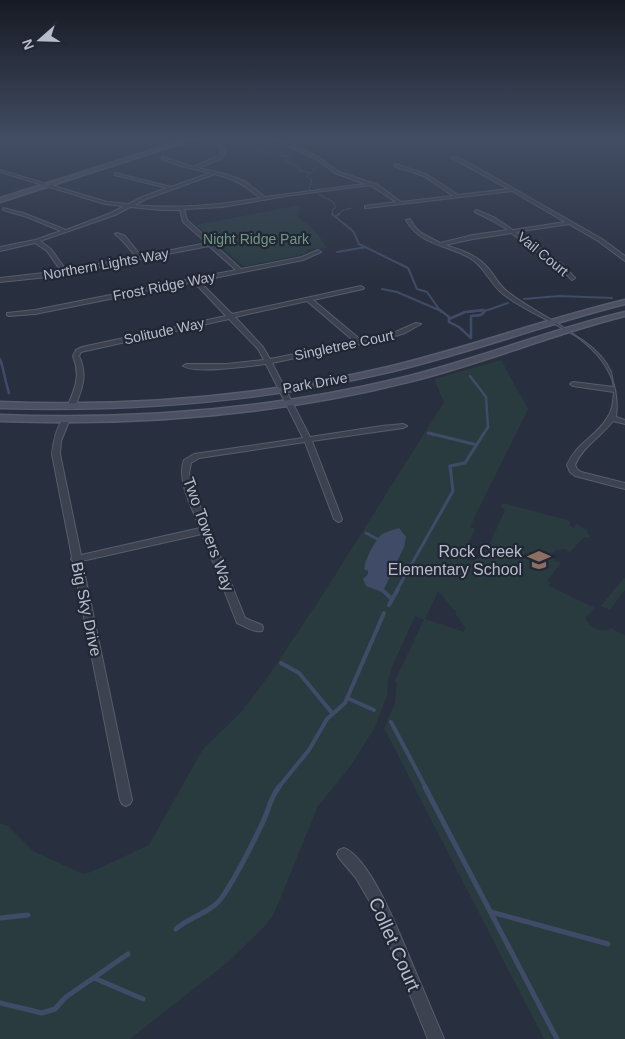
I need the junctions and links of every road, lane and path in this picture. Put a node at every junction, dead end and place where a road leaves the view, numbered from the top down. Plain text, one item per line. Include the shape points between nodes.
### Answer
1 (26, 186) edge
2 (44, 186) edge
3 (48, 186) edge
4 (166, 186) edge
5 (177, 186) edge
6 (248, 186) edge
7 (354, 186) edge
8 (376, 186) edge
9 (442, 186) edge
10 (507, 186) edge
11 (172, 188) junction
12 (513, 190) junction
13 (0, 194) edge
14 (458, 197) junction
15 (264, 199) junction
16 (0, 200) edge
17 (401, 204) junction
18 (127, 207) junction
19 (367, 208) dead end
20 (5, 209) dead end
21 (182, 209) junction
22 (478, 211) dead end
23 (408, 220) dead end
24 (569, 223) junction
25 (513, 231) junction
26 (66, 232) junction
27 (117, 234) dead end
28 (36, 241) junction
29 (211, 244) junction
30 (442, 244) junction
31 (0, 249) edge
32 (318, 252) dead end
33 (140, 258) junction
34 (625, 258) edge
35 (240, 271) junction
36 (65, 272) junction
37 (572, 278) dead end
38 (0, 280) edge
39 (195, 280) junction
40 (361, 288) dead end
41 (308, 299) junction
42 (625, 302) edge
43 (9, 314) dead end
44 (625, 314) edge
45 (232, 316) junction
46 (418, 324) dead end
47 (561, 325) junction
48 (360, 343) junction
49 (268, 360) junction
50 (186, 366) dead end
51 (574, 384) dead end
52 (284, 390) junction
53 (618, 390) junction
54 (289, 402) junction
55 (0, 405) edge
56 (70, 407) junction
57 (0, 418) edge
58 (612, 418) junction
59 (66, 419) junction
60 (625, 422) edge
61 (403, 426) dead end
62 (308, 440) junction
63 (625, 486) edge
64 (338, 519) dead end
65 (205, 530) junction
66 (76, 559) junction
67 (258, 628) dead end
68 (126, 800) dead end
69 (344, 854) dead end
70 (436, 1039) edge

1 - 13 main road
2 - 16 main road
3 - 18 street
4 - 11 street
5 - 11 street
6 - 15 street
7 - 15 street
8 - 17 street
9 - 14 street
10 - 12 street
11 - 18 street
12 - 14 street
12 - 24 street
14 - 17 street
15 - 21 street
17 - 19 street
18 - 21 street
18 - 26 street
20 - 26 street via 28,215
21 - 29 street via 185,221
22 - 25 street
23 - 30 street via 423,236
24 - 25 street
24 - 34 street
25 - 30 street
25 - 37 street, Vail Court via 566,269
26 - 28 street
27 - 33 street
28 - 31 street
28 - 36 street via 52,253
29 - 33 street, Northern Lights Way
29 - 35 street
30 - 47 street via 481,262 506,294
32 - 35 street, Frost Ridge Way
33 - 36 street, Northern Lights Way
35 - 39 street, Frost Ridge Way
36 - 38 street, Northern Lights Way
39 - 43 street, Frost Ridge Way via 35,312
39 - 45 street
40 - 41 street, Solitude Way
41 - 45 street, Solitude Way
41 - 48 street
42 - 47 main road, Park Drive
44 - 47 main road, Park Drive
45 - 49 street via 258,343
45 - 56 street, Solitude Way via 78,351 76,356 82,379
46 - 48 street, Singletree Court via 400,333
47 - 52 main road, Park Drive via 413,364
47 - 53 street via 585,339 602,355 611,368
47 - 54 main road, Park Drive via 426,374 336,395
48 - 49 street, Singletree Court
49 - 50 street via 208,368
49 - 52 street
51 - 53 street
52 - 54 street
52 - 56 main road, Park Drive via 198,401
53 - 58 street
54 - 59 main road, Park Drive via 181,414
54 - 62 street
55 - 56 main road, Park Drive
57 - 59 main road, Park Drive
58 - 60 street
58 - 63 street via 571,465 578,474
59 - 66 street, Big Sky Drive via 57,441 56,454
61 - 62 street
62 - 64 street
62 - 65 street, Two Towers Way via 191,458 185,473
65 - 66 street
65 - 67 street, Two Towers Way via 241,620
66 - 68 street, Big Sky Drive
69 - 70 street, Collet Court via 361,873 382,909

